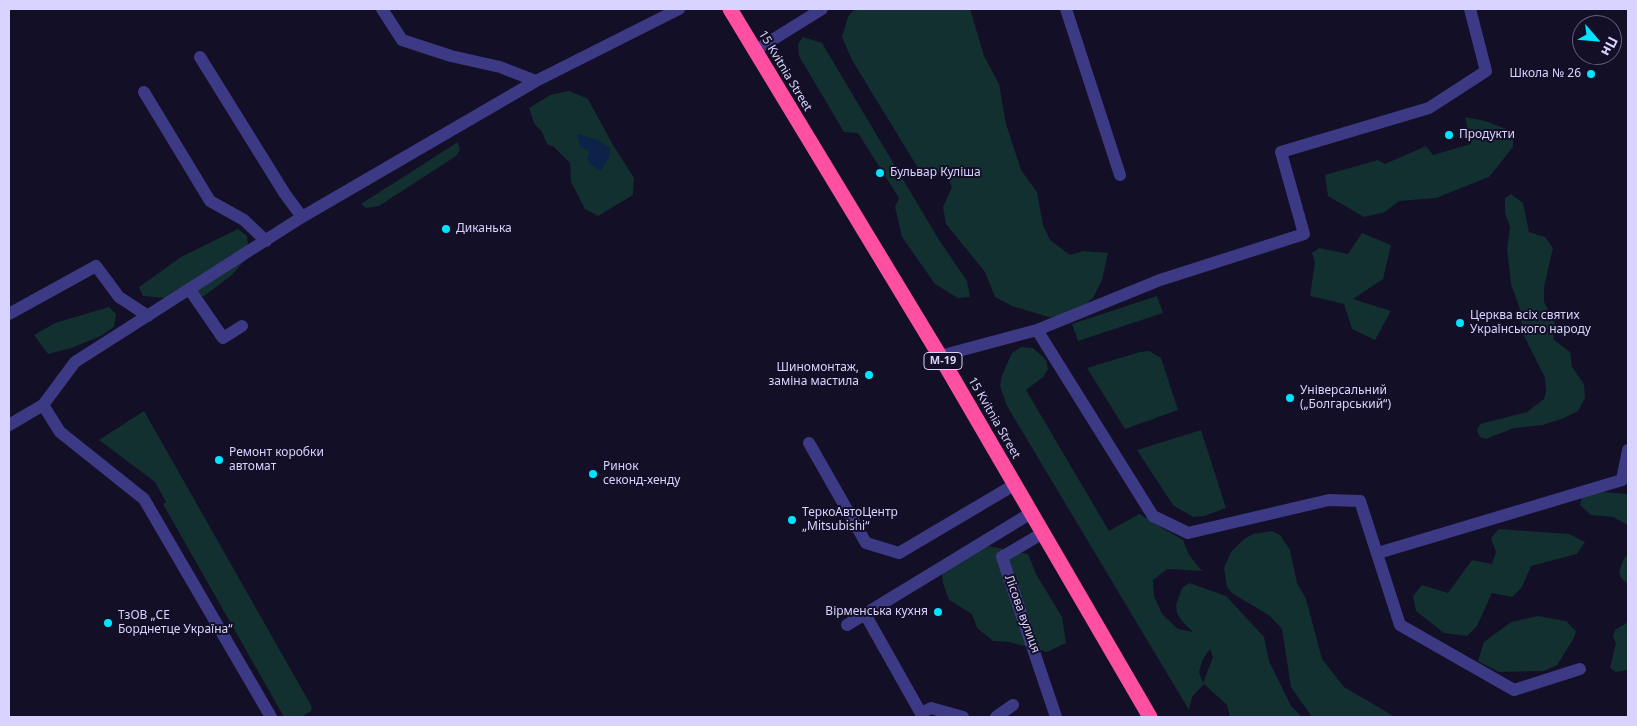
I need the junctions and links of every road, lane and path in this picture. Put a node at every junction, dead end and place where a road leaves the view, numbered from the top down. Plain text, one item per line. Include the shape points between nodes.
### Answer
1 (382, 9) edge
2 (680, 9) edge
3 (730, 9) edge
4 (822, 9) edge
5 (1066, 9) edge
6 (1470, 9) edge
7 (756, 50) junction
8 (200, 57) dead end
9 (536, 81) junction
10 (144, 92) dead end
11 (1120, 175) dead end
12 (302, 216) junction
13 (266, 241) junction
14 (190, 290) junction
15 (9, 314) edge
16 (148, 316) junction
17 (242, 326) dead end
18 (1037, 330) junction
19 (940, 356) junction
20 (43, 405) junction
21 (9, 425) edge
22 (810, 443) dead end
23 (1628, 450) edge
24 (1014, 484) junction
25 (1031, 513) junction
26 (1043, 533) junction
27 (1378, 552) junction
28 (865, 614) junction
29 (847, 626) dead end
30 (1580, 669) dead end
31 (1013, 705) dead end
32 (922, 715) edge
33 (271, 717) edge
34 (963, 717) edge
35 (996, 717) edge
36 (1056, 717) edge
37 (1150, 717) edge

1 - 9 street via 402,40 500,67
2 - 9 street
3 - 7 highway, 15 Kvitnia Street / М-19
4 - 7 street
5 - 11 street
6 - 18 street via 1486,71 1429,108 1281,152 1304,234 1160,280
7 - 19 highway, 15 Kvitnia Street / М-19
8 - 12 street
9 - 12 street
10 - 13 street via 210,201 244,220
12 - 13 street
13 - 14 street
14 - 16 street
14 - 17 street via 223,338
15 - 16 street via 96,266 119,297
16 - 20 street via 75,362
18 - 19 street
18 - 27 street via 1153,516 1188,533 1329,500 1360,501
19 - 24 highway, 15 Kvitnia Street / М-19
20 - 21 street
20 - 33 street via 60,432 144,499
22 - 24 street via 866,543 900,553
23 - 27 street via 1622,480
24 - 25 highway, 15 Kvitnia Street / М-19
25 - 26 highway, 15 Kvitnia Street / М-19
25 - 28 street
26 - 36 street, Лісова вулиця via 1002,557
26 - 37 highway, 15 Kvitnia Street / М-19
27 - 30 street via 1400,625 1514,690
28 - 29 street
28 - 32 street
31 - 35 street
32 - 34 street via 931,708

